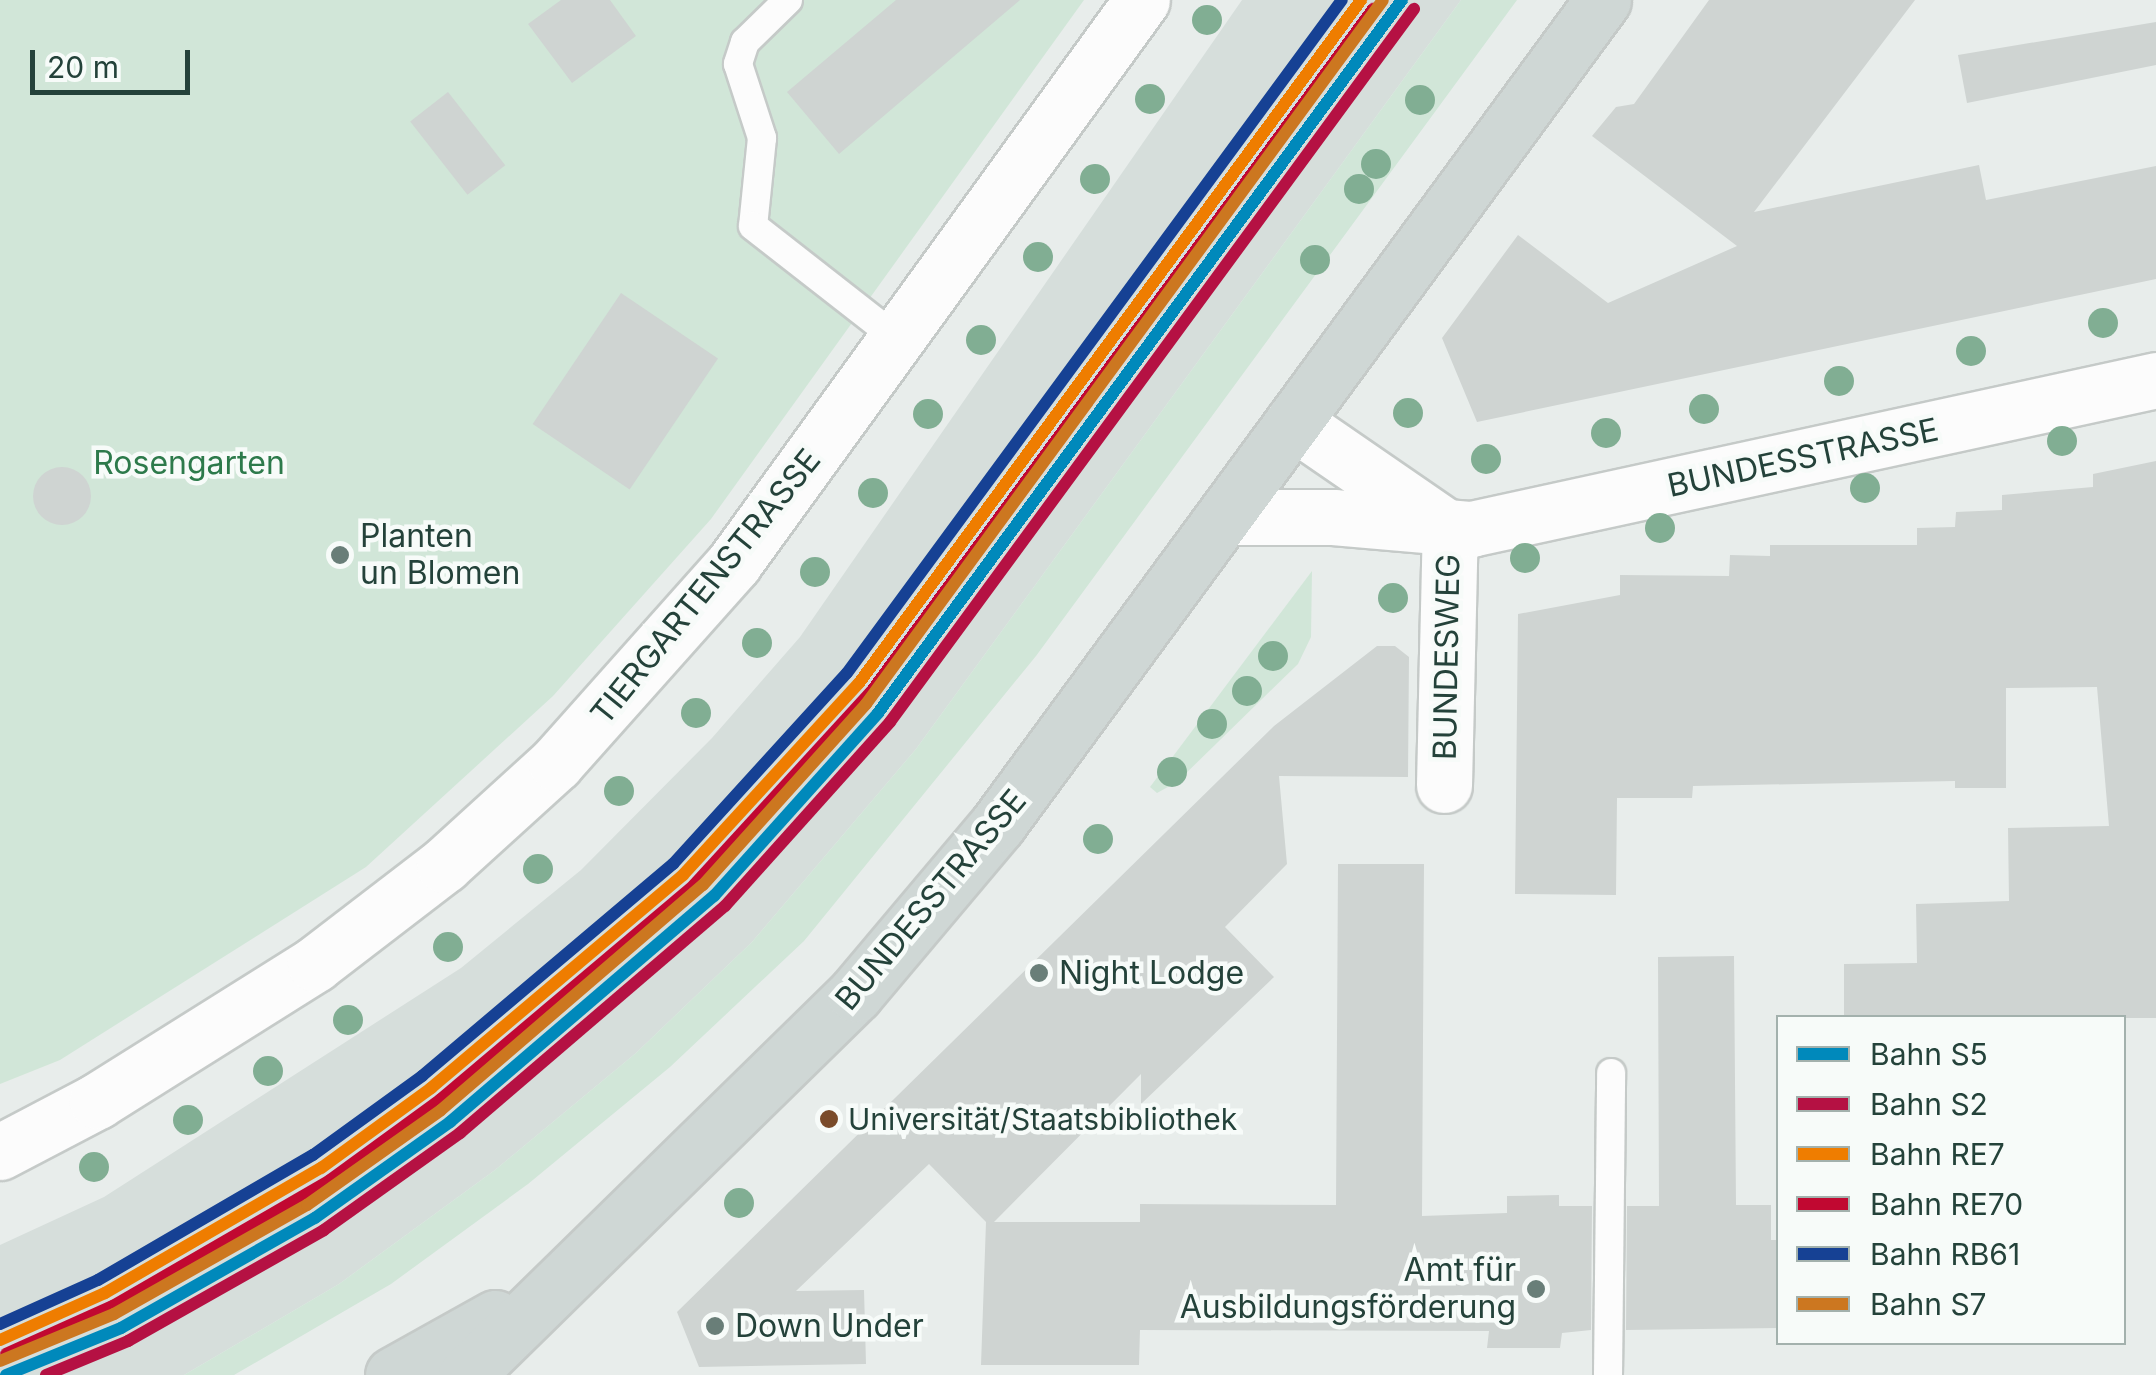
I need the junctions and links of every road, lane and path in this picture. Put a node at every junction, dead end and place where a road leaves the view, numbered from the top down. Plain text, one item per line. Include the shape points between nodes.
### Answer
1 (788, 0) edge
2 (1142, 0) edge
3 (1603, 0) edge
4 (900, 340) junction
5 (2156, 380) edge
6 (1293, 422) junction
7 (1225, 517) junction
8 (1450, 529) junction
9 (1444, 785) dead end
10 (1610, 1072) dead end
11 (0, 1152) edge
12 (595, 1248) junction
13 (554, 1287) junction
14 (393, 1375) edge
15 (466, 1375) edge
16 (517, 1375) edge
17 (1608, 1375) edge

1 - 4 lane via 745,42 738,64 762,138 753,226
2 - 4 street, TIERGARTENSTRASSE
3 - 6 main road, BUNDESSTRASSE
4 - 11 street, TIERGARTENSTRASSE via 677,632 504,814 315,964 111,1093
5 - 8 street, BUNDESSTRASSE via 1503,524
6 - 7 main road, BUNDESSTRASSE
6 - 8 street
7 - 8 street, BUNDESSTRASSE via 1333,517
7 - 12 main road, BUNDESSTRASSE via 1008,810 854,994
8 - 9 street, BUNDESWEG
10 - 17 lane
12 - 13 main road, BUNDESSTRASSE
12 - 14 main road, BUNDESSTRASSE via 520,1302
13 - 15 main road, BUNDESSTRASSE
13 - 16 main road via 529,1330

